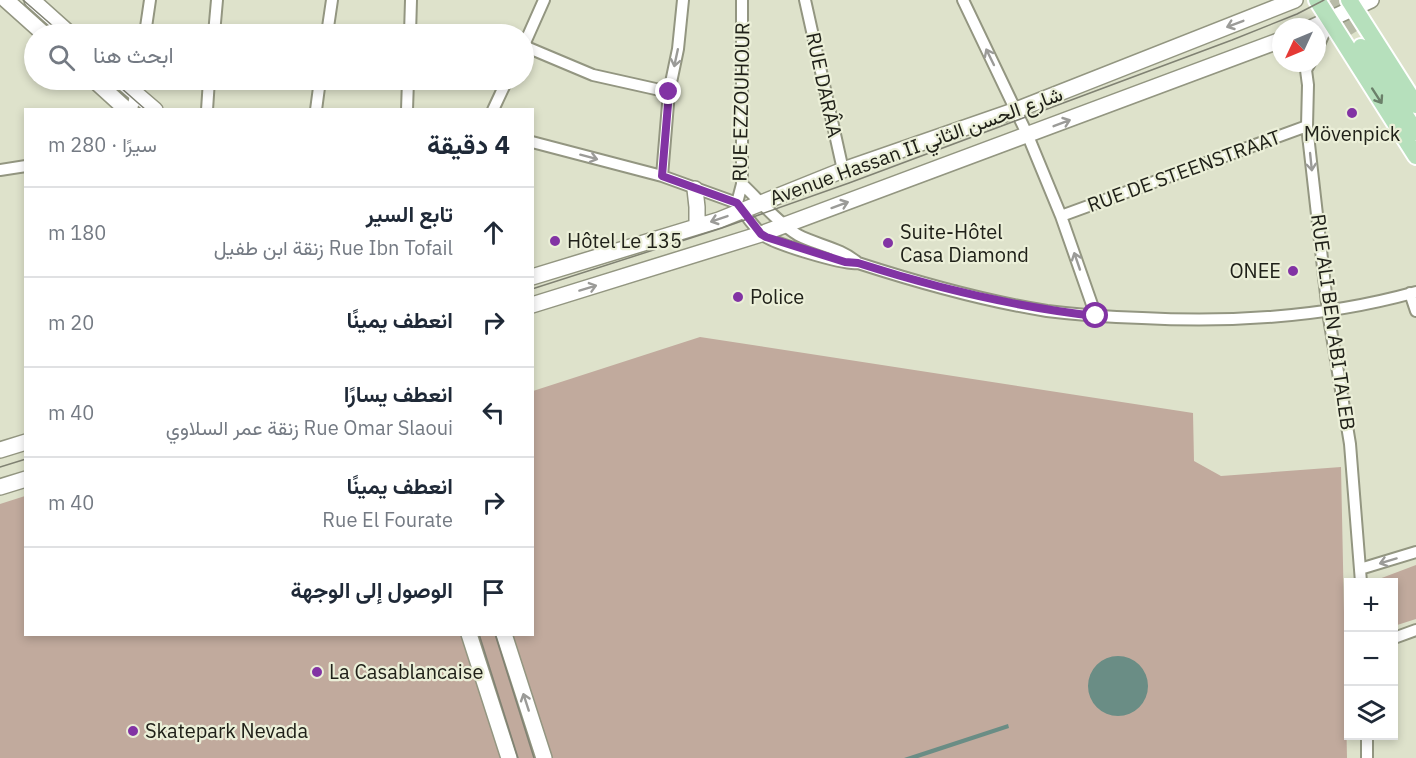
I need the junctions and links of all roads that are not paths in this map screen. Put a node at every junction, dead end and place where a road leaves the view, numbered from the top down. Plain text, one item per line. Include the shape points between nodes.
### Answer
1 (6, 0) edge
2 (32, 0) edge
3 (150, 0) edge
4 (217, 0) edge
5 (332, 0) edge
6 (411, 0) edge
7 (544, 0) edge
8 (683, 0) edge
9 (742, 0) edge
10 (805, 0) edge
11 (963, 0) edge
12 (1295, 0) edge
13 (1317, 0) edge
14 (1371, 0) edge
15 (1352, 4) edge
16 (1330, 20) junction
17 (1326, 22) edge
18 (33, 24) edge
19 (59, 24) edge
20 (146, 24) edge
21 (215, 24) edge
22 (328, 24) edge
23 (410, 24) edge
24 (534, 24) edge
25 (1326, 29) edge
26 (1272, 43) edge
27 (1361, 47) tunnel mouth
28 (534, 50) edge
29 (1307, 72) edge
30 (105, 90) edge
31 (136, 90) edge
32 (139, 90) edge
33 (208, 90) edge
34 (319, 90) edge
35 (408, 90) edge
36 (502, 90) edge
37 (669, 92) junction
38 (1416, 105) edge
39 (125, 108) edge
40 (132, 108) edge
41 (153, 108) edge
42 (207, 108) edge
43 (316, 108) edge
44 (407, 108) edge
45 (494, 108) edge
46 (1016, 110) junction
47 (1307, 126) junction
48 (1416, 132) edge
49 (1028, 136) junction
50 (534, 143) edge
51 (1416, 156) edge
52 (24, 166) edge
53 (0, 170) edge
54 (843, 170) junction
55 (662, 176) junction
56 (742, 184) junction
57 (695, 189) junction
58 (762, 203) junction
59 (740, 207) junction
60 (1061, 216) junction
61 (785, 225) junction
62 (697, 226) junction
63 (761, 234) junction
64 (858, 263) junction
65 (534, 276) edge
66 (1413, 293) edge
67 (534, 304) edge
68 (1416, 311) edge
69 (1328, 312) junction
70 (1096, 316) junction
71 (24, 443) edge
72 (0, 450) edge
73 (24, 480) edge
74 (0, 487) edge
75 (1416, 552) edge
76 (1360, 569) junction
77 (1361, 578) edge
78 (1416, 630) edge
79 (470, 636) edge
80 (505, 636) edge
81 (1398, 637) edge
82 (1367, 740) edge
83 (509, 758) edge
84 (544, 758) edge
85 (1367, 758) edge

1 - 18 main road
2 - 19 main road
3 - 20 street
4 - 21 street
5 - 22 street
6 - 23 street
7 - 24 street
8 -> 37 street
9 - 56 street, RUE EZZOUHOUR
10 - 54 street, RUE DARÂA
46 -> 11 street
12 -> 46 main road, Avenue Hassan II شارع الحسن الثاني
13 - 16 main road
14 - 15 main road
15 - 16 main road
15 - 38 main road
16 - 17 main road
16 - 25 street
16 -> 51 main road
49 -> 26 main road, Avenue Hassan II شارع الحسن الثاني
27 - 48 main road
28 - 37 street via 593,75
29 - 47 street, RUE ALI BEN ABI TALEB
30 - 39 main road
31 - 40 street
32 - 41 main road
33 - 42 street
34 - 43 street
35 - 44 street
36 - 45 street
37 - 55 street
46 - 49 street
46 - 54 main road, Avenue Hassan II شارع الحسن الثاني
47 - 60 street, RUE DE STEENSTRAAT
47 -> 69 street, RUE ALI BEN ABI TALEB
49 - 60 street
61 -> 49 main road, Avenue Hassan II شارع الحسن الثاني
50 -> 55 street
52 - 53 street
54 - 58 main road, Avenue Hassan II شارع الحسن الثاني
55 - 57 street
56 - 58 street
56 - 59 street, RUE EZZOUHOUR
57 - 59 street
57 - 62 main road
58 - 59 main road, Avenue Hassan II شارع الحسن الثاني
58 - 61 street
59 -> 62 main road, Avenue Hassan II شارع الحسن الثاني
59 - 63 street
70 -> 60 street
61 - 63 main road, Avenue Hassan II شارع الحسن الثاني
61 - 64 street
62 - 65 main road, Avenue Hassan II شارع الحسن الثاني
63 - 64 street via 836,260
67 -> 63 main road, Avenue Hassan II شارع الحسن الثاني
64 - 70 street via 946,289
66 - 68 street
66 - 69 street
69 - 70 street via 1190,321
69 - 76 street, RUE ALI BEN ABI TALEB via 1350,444
71 - 72 main road
73 - 74 main road
75 -> 76 street
76 - 77 street, RUE ALI BEN ABI TALEB
78 - 81 street
79 - 83 main road
84 -> 80 main road
82 - 85 street

